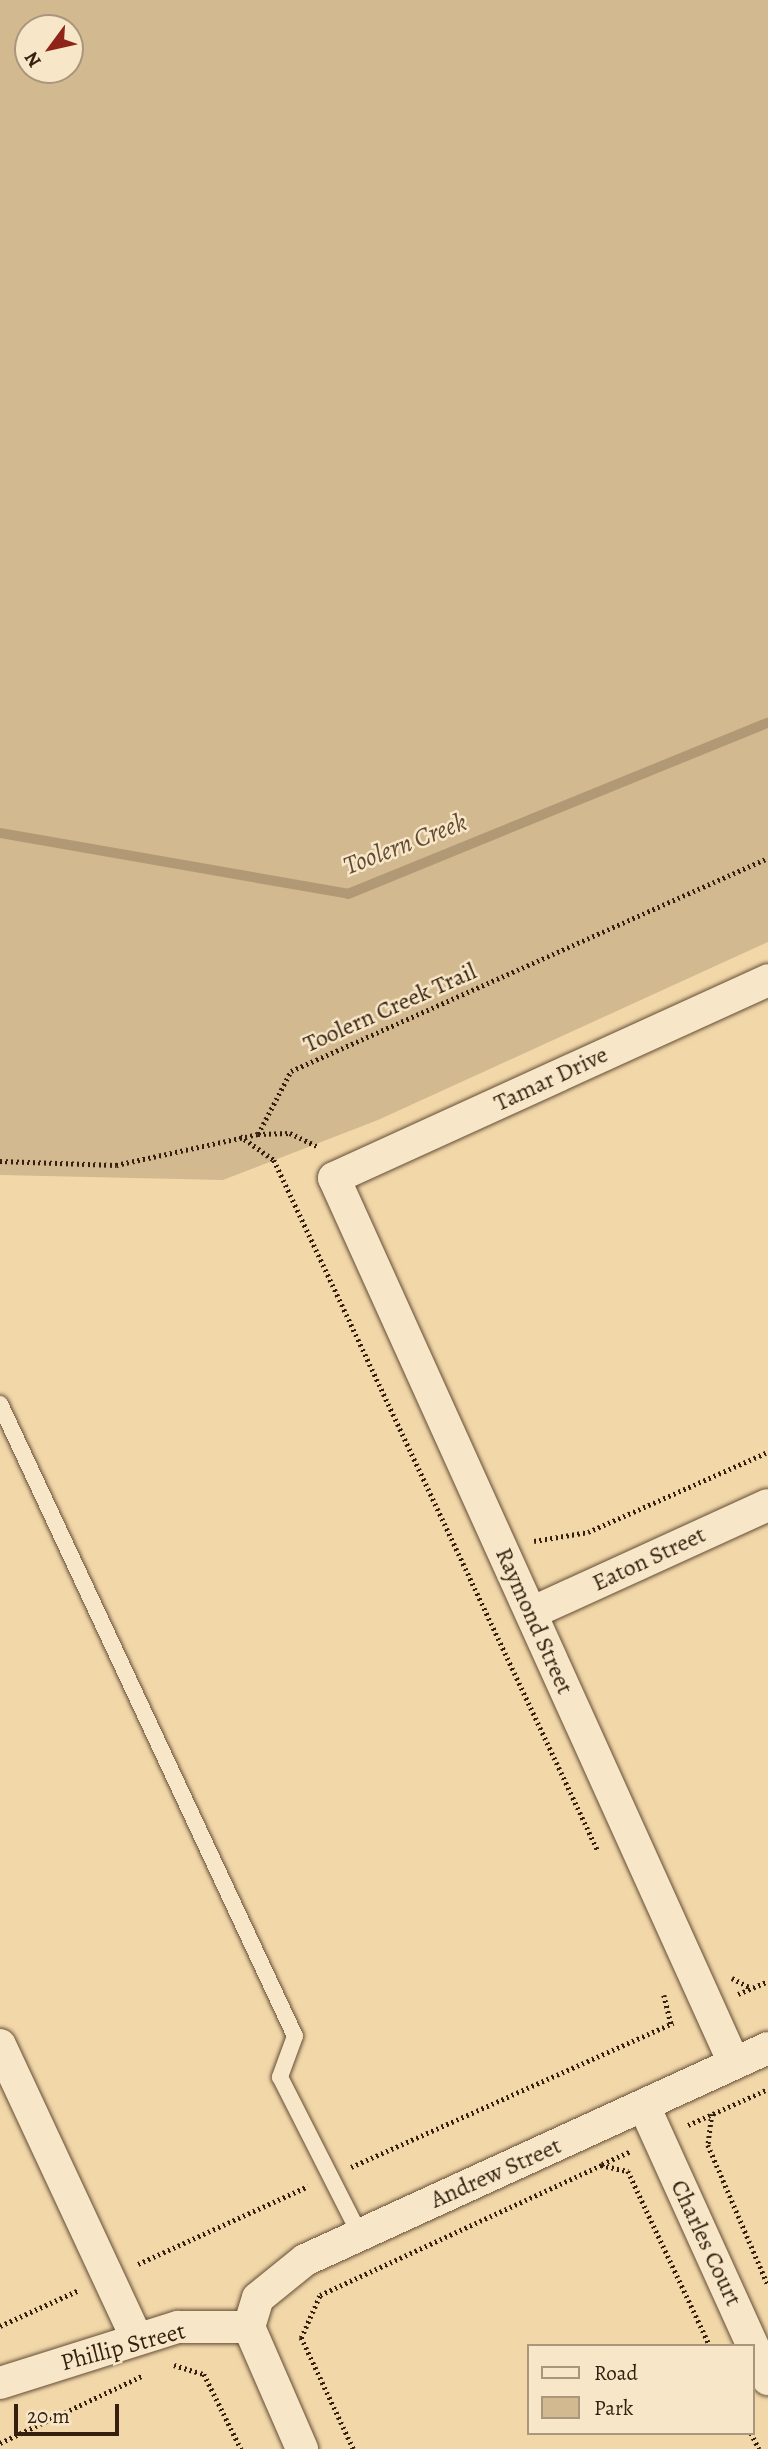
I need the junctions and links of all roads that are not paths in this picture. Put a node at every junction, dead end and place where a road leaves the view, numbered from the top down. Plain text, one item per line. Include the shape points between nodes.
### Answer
1 (768, 980) edge
2 (334, 1178) joint
3 (0, 1404) edge
4 (768, 1505) edge
5 (531, 1613) junction
6 (0, 2045) edge
7 (768, 2048) edge
8 (734, 2063) junction
9 (644, 2106) junction
10 (360, 2235) junction
11 (249, 2327) junction
12 (137, 2339) junction
13 (752, 2344) edge
14 (754, 2348) edge
15 (768, 2379) edge
16 (0, 2382) edge
17 (302, 2449) edge

1 - 2 street, Tamar Drive
2 - 5 street, Raymond Street
3 - 10 lane via 295,2036 281,2077
4 - 5 street, Eaton Street
5 - 8 street, Raymond Street
6 - 12 street
7 - 8 street, Andrew Street
8 - 9 street, Andrew Street
9 - 10 street, Andrew Street
9 - 13 street, Charles Court
10 - 11 street, Andrew Street via 305,2260 258,2298
11 - 12 street, Phillip Street via 177,2327
11 - 17 street
12 - 16 street, Phillip Street
14 - 15 street, Charles Court

